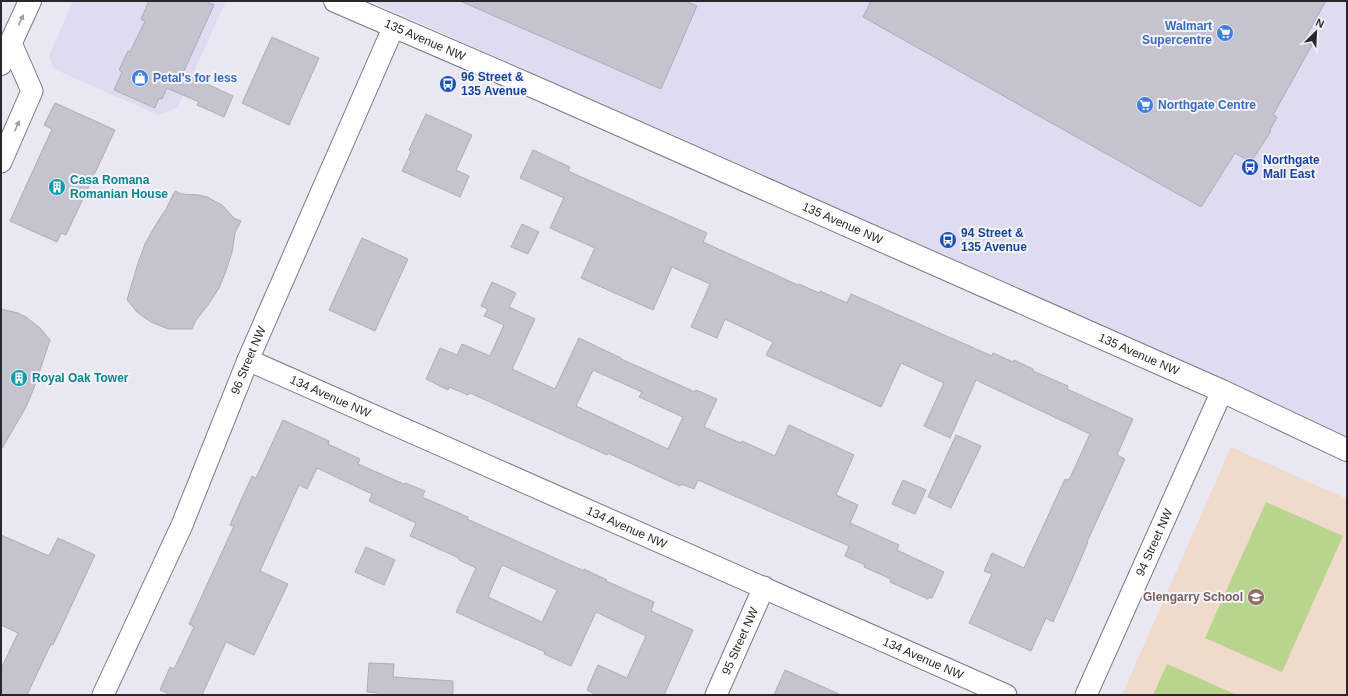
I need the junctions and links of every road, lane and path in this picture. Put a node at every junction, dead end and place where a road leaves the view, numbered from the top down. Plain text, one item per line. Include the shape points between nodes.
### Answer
1 (30, 1) edge
2 (335, 1) edge
3 (394, 26) junction
4 (10, 43) junction
5 (1, 64) edge
6 (1, 162) edge
7 (248, 360) junction
8 (1222, 391) junction
9 (1347, 450) edge
10 (764, 587) junction
11 (103, 695) edge
12 (716, 695) edge
13 (1006, 695) edge
14 (1086, 695) edge

4 -> 1 street
2 - 3 street, 135 Avenue NW
3 - 7 street, 96 Street NW
3 - 8 street, 135 Avenue NW
4 - 5 street
6 -> 4 street via 32,91
7 - 10 street, 134 Avenue NW
7 - 11 street, 96 Street NW via 182,525
8 - 9 street, 135 Avenue NW
8 - 14 street, 94 Street NW
10 - 12 street, 95 Street NW
10 - 13 street, 134 Avenue NW

